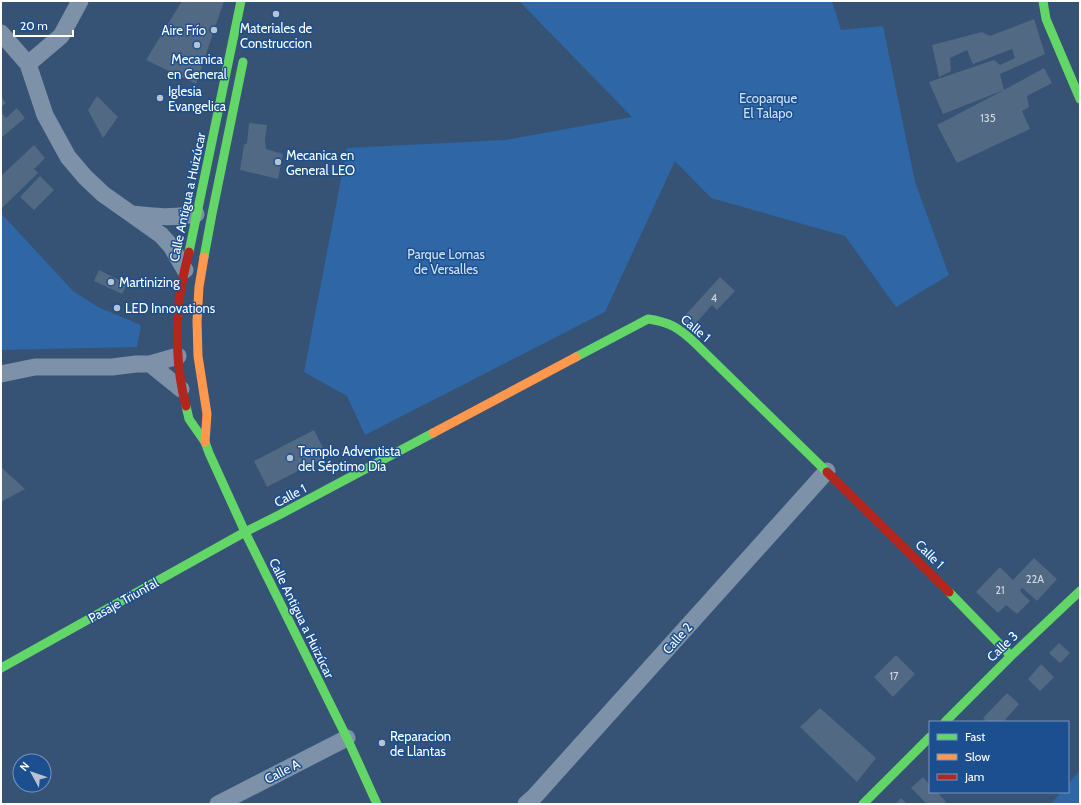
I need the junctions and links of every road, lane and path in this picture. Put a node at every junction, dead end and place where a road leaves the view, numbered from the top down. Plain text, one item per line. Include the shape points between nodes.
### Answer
1 (80, 1) edge
2 (241, 1) edge
3 (1043, 1) edge
4 (1, 34) edge
5 (245, 54) dead end
6 (28, 64) junction
7 (1080, 99) edge
8 (132, 214) junction
9 (196, 214) junction
10 (185, 270) junction
11 (178, 356) junction
12 (150, 364) junction
13 (1, 374) edge
14 (181, 389) junction
15 (205, 442) junction
16 (827, 471) junction
17 (245, 532) junction
18 (1080, 591) edge
19 (1011, 656) junction
20 (1, 668) edge
21 (946, 721) edge
22 (347, 738) junction
23 (929, 738) edge
24 (218, 804) edge
25 (377, 804) edge
26 (526, 804) edge
27 (864, 804) edge

1 - 6 street via 61,36
2 - 9 street, Calle Antigua a Huizúcar
3 - 7 street via 1046,19
4 - 6 street
5 - 15 street, Calle Antigua a Huizúcar via 199,287 198,356 207,414
6 - 8 street via 45,116 68,157 103,194
8 - 9 street via 175,217
8 - 10 street via 166,240
9 - 10 street, Calle Antigua a Huizúcar
10 - 11 street, Calle Antigua a Huizúcar via 178,322
11 - 12 street
11 - 14 street, Calle Antigua a Huizúcar
12 - 13 street via 112,367 35,367
12 - 14 street
14 - 15 street, Calle Antigua a Huizúcar via 189,419
15 - 17 street, Calle Antigua a Huizúcar
16 - 17 street, Calle 1 via 683,333 671,324 648,319
16 - 19 street, Calle 1
16 - 26 street, Calle 2
17 - 20 street, Pasaje Triunfal
17 - 22 street, Calle Antigua a Huizúcar
18 - 19 street, Calle 3
19 - 21 street, Calle 3
22 - 24 street, Calle A
22 - 25 street, Calle Antigua a Huizúcar
23 - 27 street

